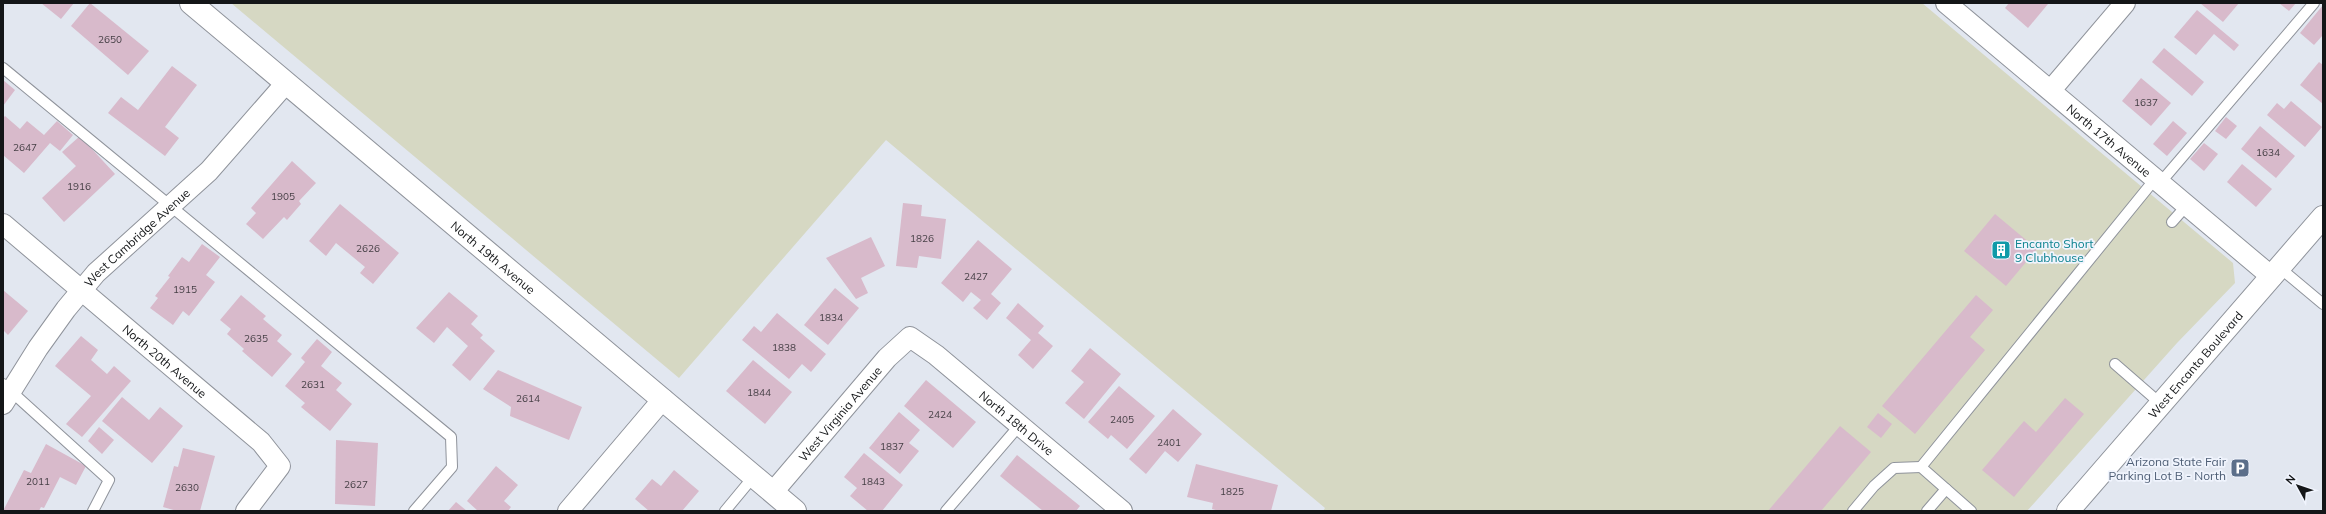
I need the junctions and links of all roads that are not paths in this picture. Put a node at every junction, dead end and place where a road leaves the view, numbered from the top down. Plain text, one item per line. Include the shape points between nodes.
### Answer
1 (191, 3) edge
2 (1946, 3) edge
3 (2125, 3) edge
4 (2314, 3) edge
5 (3, 68) edge
6 (286, 83) junction
7 (2051, 90) junction
8 (2158, 181) junction
9 (2186, 205) junction
10 (171, 207) junction
11 (2323, 217) edge
12 (2172, 222) dead end
13 (3, 224) edge
14 (2276, 272) junction
15 (81, 291) junction
16 (2323, 304) edge
17 (910, 337) joint
18 (2115, 364) dead end
19 (6, 393) edge
20 (663, 399) junction
21 (2161, 404) junction
22 (1019, 426) junction
23 (1921, 466) junction
24 (754, 476) junction
25 (1946, 489) junction
26 (773, 492) junction
27 (93, 511) edge
28 (246, 511) edge
29 (414, 511) edge
30 (568, 511) edge
31 (725, 511) edge
32 (796, 511) edge
33 (946, 511) edge
34 (1122, 511) edge
35 (1853, 511) edge
36 (1927, 511) edge
37 (1971, 511) edge
38 (2068, 511) edge

1 - 6 main road, North 19th Avenue
2 - 7 street, North 17th Avenue
3 - 7 street
4 - 8 lane
5 - 10 lane
6 - 10 street, West Cambridge Avenue via 209,171
6 - 20 main road, North 19th Avenue
7 - 8 street, North 17th Avenue
8 - 9 street, North 17th Avenue
8 - 23 lane
9 - 12 lane
9 - 14 street, North 17th Avenue
10 - 15 street, West Cambridge Avenue via 126,244
10 - 29 lane via 451,437 452,467
11 - 14 main road, West Encanto Boulevard
13 - 15 street, North 20th Avenue
14 - 16 lane
14 - 21 main road, West Encanto Boulevard
15 - 19 street, West Cambridge Avenue
15 - 28 street, North 20th Avenue via 261,442 280,466
17 - 22 street, North 18th Drive via 936,355
17 - 26 street, West Virginia Avenue via 887,358
18 - 21 lane
19 - 27 lane via 109,480
20 - 24 main road, North 19th Avenue
20 - 30 street
21 - 38 main road, West Encanto Boulevard
22 - 33 lane
22 - 34 street, North 18th Drive
23 - 25 lane
23 - 35 lane via 1894,468 1874,486
24 - 26 main road, North 19th Avenue
24 - 31 lane
25 - 36 lane
25 - 37 lane
26 - 32 main road, North 19th Avenue

